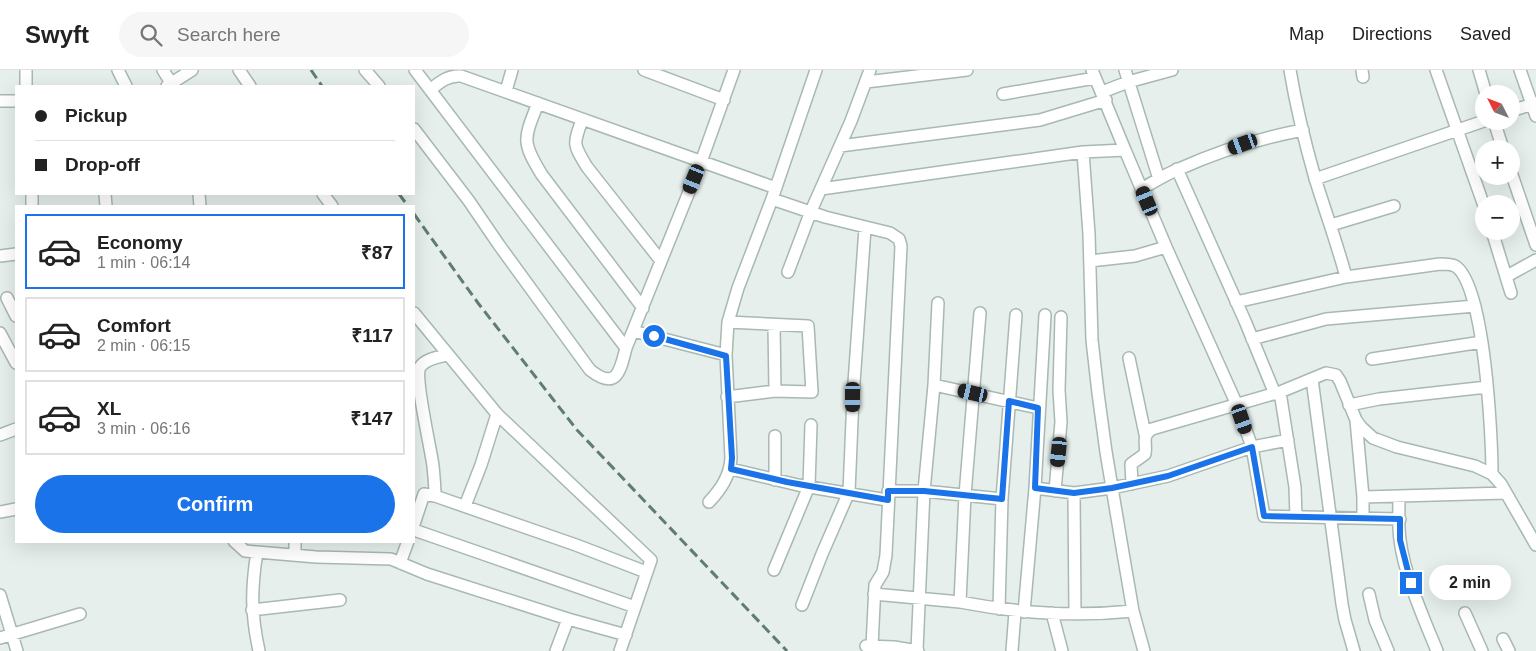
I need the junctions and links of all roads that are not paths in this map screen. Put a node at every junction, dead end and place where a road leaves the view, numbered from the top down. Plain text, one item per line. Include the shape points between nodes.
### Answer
1 (26, 70) edge
2 (118, 70) edge
3 (163, 70) edge
4 (192, 70) edge
5 (239, 70) edge
6 (365, 70) edge
7 (415, 70) edge
8 (512, 70) edge
9 (644, 70) edge
10 (734, 70) edge
11 (816, 70) edge
12 (870, 70) edge
13 (967, 70) edge
14 (1125, 70) edge
15 (1172, 70) edge
16 (1290, 70) edge
17 (1436, 70) edge
18 (1479, 70) edge
19 (1520, 70) edge
20 (1094, 74) edge
21 (866, 82) junction
22 (1128, 82) junction
23 (26, 85) edge
24 (126, 85) edge
25 (170, 85) edge
26 (249, 85) edge
27 (378, 85) edge
28 (1483, 85) edge
29 (430, 90) junction
30 (506, 91) junction
31 (1003, 94) dead end
32 (1104, 96) junction
33 (724, 100) junction
34 (0, 101) edge
35 (15, 101) edge
36 (538, 103) junction
37 (1534, 104) edge
38 (1520, 109) edge
39 (1536, 116) edge
40 (582, 120) junction
41 (1475, 125) edge
42 (415, 130) edge
43 (1302, 130) junction
44 (1459, 131) junction
45 (840, 146) junction
46 (1125, 150) junction
47 (1083, 152) junction
48 (700, 162) junction
49 (1177, 169) junction
50 (1316, 179) junction
51 (1159, 180) junction
52 (1515, 185) edge
53 (821, 189) junction
54 (1142, 189) junction
55 (774, 194) junction
56 (1480, 195) edge
57 (1394, 206) dead end
58 (811, 211) junction
59 (1331, 225) junction
60 (865, 228) junction
61 (1495, 240) edge
62 (1536, 245) edge
63 (1166, 247) junction
64 (15, 254) edge
65 (0, 256) edge
66 (1090, 260) junction
67 (1536, 260) edge
68 (661, 261) junction
69 (788, 272) dead end
70 (1507, 276) junction
71 (1346, 277) junction
72 (1511, 293) dead end
73 (8, 299) edge
74 (1236, 302) junction
75 (938, 304) dead end
76 (1475, 306) junction
77 (643, 308) junction
78 (980, 312) dead end
79 (15, 314) edge
80 (1016, 315) dead end
81 (1044, 315) dead end
82 (415, 316) edge
83 (1062, 317) dead end
84 (728, 322) junction
85 (774, 325) junction
86 (420, 329) edge
87 (634, 331) junction
88 (0, 333) edge
89 (1252, 339) junction
90 (1482, 342) junction
91 (626, 348) junction
92 (447, 354) junction
93 (726, 356) junction
94 (1129, 358) dead end
95 (1372, 359) dead end
96 (15, 361) edge
97 (1312, 379) junction
98 (934, 385) junction
99 (1487, 387) junction
100 (775, 391) junction
101 (973, 393) junction
102 (1277, 393) junction
103 (727, 397) junction
104 (1009, 401) junction
105 (1237, 405) junction
106 (1349, 405) junction
107 (1038, 408) junction
108 (497, 414) junction
109 (1356, 420) junction
110 (811, 425) dead end
111 (15, 429) edge
112 (1145, 434) junction
113 (0, 435) edge
114 (775, 436) dead end
115 (1288, 440) junction
116 (1252, 447) junction
117 (731, 469) junction
118 (1492, 474) junction
119 (775, 480) junction
120 (1132, 484) junction
121 (810, 486) junction
122 (1035, 488) junction
123 (1112, 488) junction
124 (924, 491) junction
125 (1055, 491) junction
126 (849, 492) junction
127 (1074, 493) junction
128 (1506, 493) junction
129 (965, 494) junction
130 (888, 495) junction
131 (435, 496) junction
132 (1363, 497) junction
133 (1399, 497) junction
134 (1002, 499) junction
135 (709, 502) dead end
136 (465, 506) junction
137 (15, 509) edge
138 (0, 512) edge
139 (1296, 517) junction
140 (1331, 518) junction
141 (1363, 518) junction
142 (1400, 519) junction
143 (415, 521) edge
144 (415, 530) edge
145 (236, 543) edge
146 (295, 543) edge
147 (407, 543) edge
148 (1536, 545) edge
149 (257, 552) junction
150 (295, 555) junction
151 (400, 563) junction
152 (774, 570) dead end
153 (646, 572) junction
154 (874, 594) junction
155 (1369, 594) dead end
156 (0, 596) edge
157 (920, 598) junction
158 (340, 600) dead end
159 (960, 602) junction
160 (802, 605) dead end
161 (634, 607) junction
162 (999, 609) junction
163 (252, 610) junction
164 (1133, 611) junction
165 (1020, 612) junction
166 (1052, 613) junction
167 (1075, 613) junction
168 (1465, 613) dead end
169 (80, 614) dead end
170 (568, 619) junction
171 (12, 634) junction
172 (626, 635) junction
173 (0, 638) edge
174 (1503, 639) dead end
175 (871, 648) edge
176 (917, 650) edge
177 (17, 651) edge
178 (259, 651) edge
179 (556, 651) edge
180 (620, 651) edge
181 (1012, 651) edge
182 (1062, 651) edge
183 (1144, 651) edge
184 (1354, 651) edge
185 (1388, 651) edge
186 (1437, 651) edge
187 (1482, 651) edge
188 (1509, 651) edge

1 - 23 street
2 - 24 street
3 - 25 street
4 - 25 street
5 - 26 street
6 - 27 street
7 - 29 street
8 - 30 street
9 - 33 street
10 - 33 street
11 - 55 street
12 - 21 street
13 - 21 street
14 - 22 street
15 - 22 street
16 - 43 street
17 - 44 street
18 - 28 street
19 - 37 street
20 - 31 street
20 - 32 street
21 - 45 street
22 - 32 street
22 - 51 street
29 - 30 street via 443,80 461,76
29 - 91 street
30 - 36 street
32 - 45 street via 1040,120
32 - 46 street
33 - 48 street
34 - 35 street
36 - 40 street
36 - 77 street via 526,139 532,159
37 - 38 street
37 - 39 street
40 - 48 street
40 - 68 street via 574,142 577,150
41 - 44 street
42 - 91 street via 590,370 599,377 612,379 618,375
43 - 49 street via 1254,140
43 - 50 street
44 - 50 street
44 - 56 street
45 - 53 street
46 - 47 street
46 - 54 street
47 - 53 street
47 - 66 street
48 - 55 street
48 - 68 street
49 - 51 street
49 - 74 street
50 - 59 street
51 - 54 street
52 - 62 street
53 - 58 street
54 - 63 street
55 - 58 street
55 - 84 street
57 - 59 street
58 - 60 street
58 - 69 street
59 - 71 street
60 - 126 street
60 - 130 street via 890,233 899,239 901,246
61 - 70 street
63 - 66 street via 1135,256
63 - 105 street
64 - 65 street
66 - 123 street via 1092,340
67 - 70 street
68 - 77 street
70 - 72 street
71 - 74 street
71 - 76 street via 1449,264 1462,273
73 - 79 street
74 - 89 street
75 - 98 street
76 - 89 street via 1326,319
76 - 90 street
77 - 87 street
78 - 101 street
80 - 104 street
81 - 107 street
82 - 86 street
83 - 125 street via 1061,422
84 - 85 street
84 - 93 street
85 - 100 street
85 - 100 street via 808,326 812,392
86 - 92 street
87 - 91 street
87 - 93 street
88 - 96 street
89 - 102 street
90 - 95 street
90 - 99 street
92 - 108 street
92 - 131 street via 424,363 418,374
93 - 103 street
94 - 112 street
97 - 102 street
97 - 106 street via 1326,373 1336,375
97 - 140 street
98 - 101 street
98 - 124 street
99 - 106 street
99 - 118 street
100 - 103 street
101 - 104 street
101 - 129 street
102 - 105 street
102 - 115 street
103 - 117 street
104 - 107 street
104 - 134 street
105 - 112 street via 1157,427
105 - 116 street
106 - 109 street
107 - 122 street
108 - 136 street
108 - 153 street via 651,560
109 - 118 street via 1373,438 1475,466
109 - 132 street
110 - 121 street
111 - 113 street
112 - 120 street via 1146,454 1131,464
114 - 119 street
115 - 116 street
115 - 139 street
116 - 120 street via 1182,472
116 - 139 street via 1264,516
117 - 119 street
117 - 135 street
118 - 128 street
119 - 121 street
120 - 123 street
121 - 126 street
121 - 152 street
122 - 125 street
122 - 165 street
123 - 127 street
123 - 164 street
124 - 129 street
124 - 130 street
124 - 157 street
125 - 127 street
126 - 130 street
126 - 160 street
127 - 167 street
128 - 133 street
128 - 148 street
129 - 134 street
129 - 159 street
130 - 154 street via 885,564
131 - 136 street
131 - 143 street via 424,494
132 - 133 street
132 - 141 street
133 - 142 street
134 - 162 street
136 - 153 street
137 - 138 street
139 - 140 street
140 - 141 street
140 - 184 street via 1345,620
141 - 142 street
142 - 186 street via 1400,540 1406,566
144 - 161 street
145 - 149 street via 245,551
146 - 150 street
147 - 151 street
149 - 150 street
149 - 163 street
150 - 151 street via 378,557
151 - 170 street
153 - 161 street
154 - 157 street
154 - 175 street
155 - 185 street via 1375,620
156 - 171 street
157 - 159 street
157 - 176 street
158 - 163 street
159 - 162 street
161 - 172 street
162 - 165 street
163 - 178 street
164 - 167 street
164 - 183 street
165 - 166 street
165 - 181 street
166 - 167 street
166 - 182 street
168 - 187 street
169 - 171 street
170 - 172 street
170 - 179 street
171 - 173 street
171 - 177 street
172 - 180 street
174 - 188 street
175 - 176 street via 894,646

